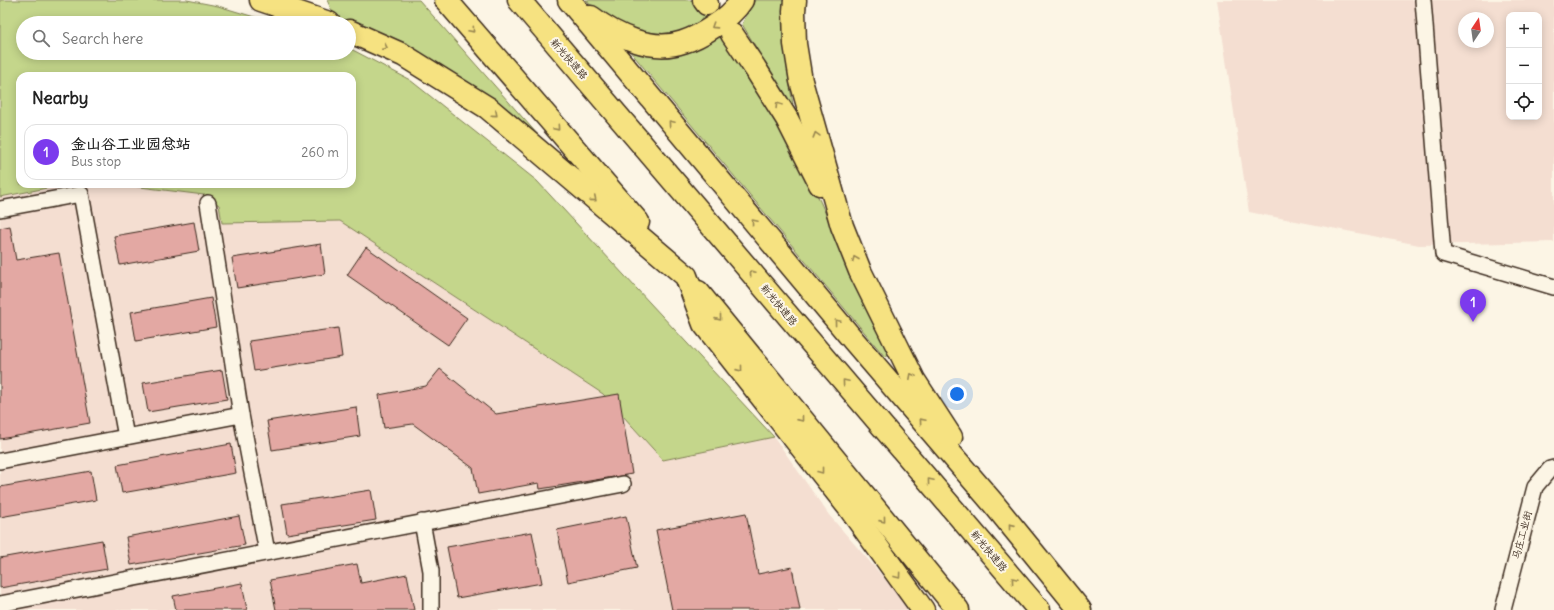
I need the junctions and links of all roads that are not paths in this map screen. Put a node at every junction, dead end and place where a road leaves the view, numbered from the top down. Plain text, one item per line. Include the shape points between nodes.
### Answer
1 (261, 0) edge
2 (319, 0) edge
3 (446, 0) edge
4 (519, 0) edge
5 (570, 0) edge
6 (742, 0) edge
7 (795, 0) edge
8 (1423, 0) edge
9 (308, 16) edge
10 (326, 16) edge
11 (356, 34) edge
12 (732, 34) dead end
13 (208, 203) dead end
14 (0, 209) edge
15 (842, 226) junction
16 (686, 276) junction
17 (1554, 288) edge
18 (241, 415) junction
19 (126, 437) junction
20 (0, 460) edge
21 (1553, 467) edge
22 (623, 484) dead end
23 (993, 503) junction
24 (422, 522) junction
25 (267, 552) junction
26 (1058, 583) junction
27 (0, 604) edge
28 (432, 610) edge
29 (923, 610) edge
30 (958, 610) edge
31 (1039, 610) edge
32 (1080, 610) edge
33 (1091, 610) edge
34 (1503, 610) edge

1 - 9 highway
2 - 10 highway
3 -> 16 highway
31 -> 4 highway, 新光快速路
6 -> 5 highway via 723,20 705,32 682,43 663,45 623,36 602,26
23 -> 5 highway via 854,341
15 -> 7 highway via 801,80 795,44
8 - 17 street via 1443,254
11 -> 16 highway via 403,54 488,108
15 -> 12 highway via 787,119
13 - 18 street
14 - 19 street via 81,194
23 -> 15 highway via 914,380 860,271
16 -> 29 highway via 704,324 850,509
16 -> 30 highway
18 - 19 street
18 - 25 street
19 - 20 street
21 - 34 street, 马庄工业街 via 1535,487
22 - 24 street
26 -> 23 highway
24 - 25 street
24 - 28 street via 431,572
25 - 27 street
26 - 32 highway
26 - 33 highway

